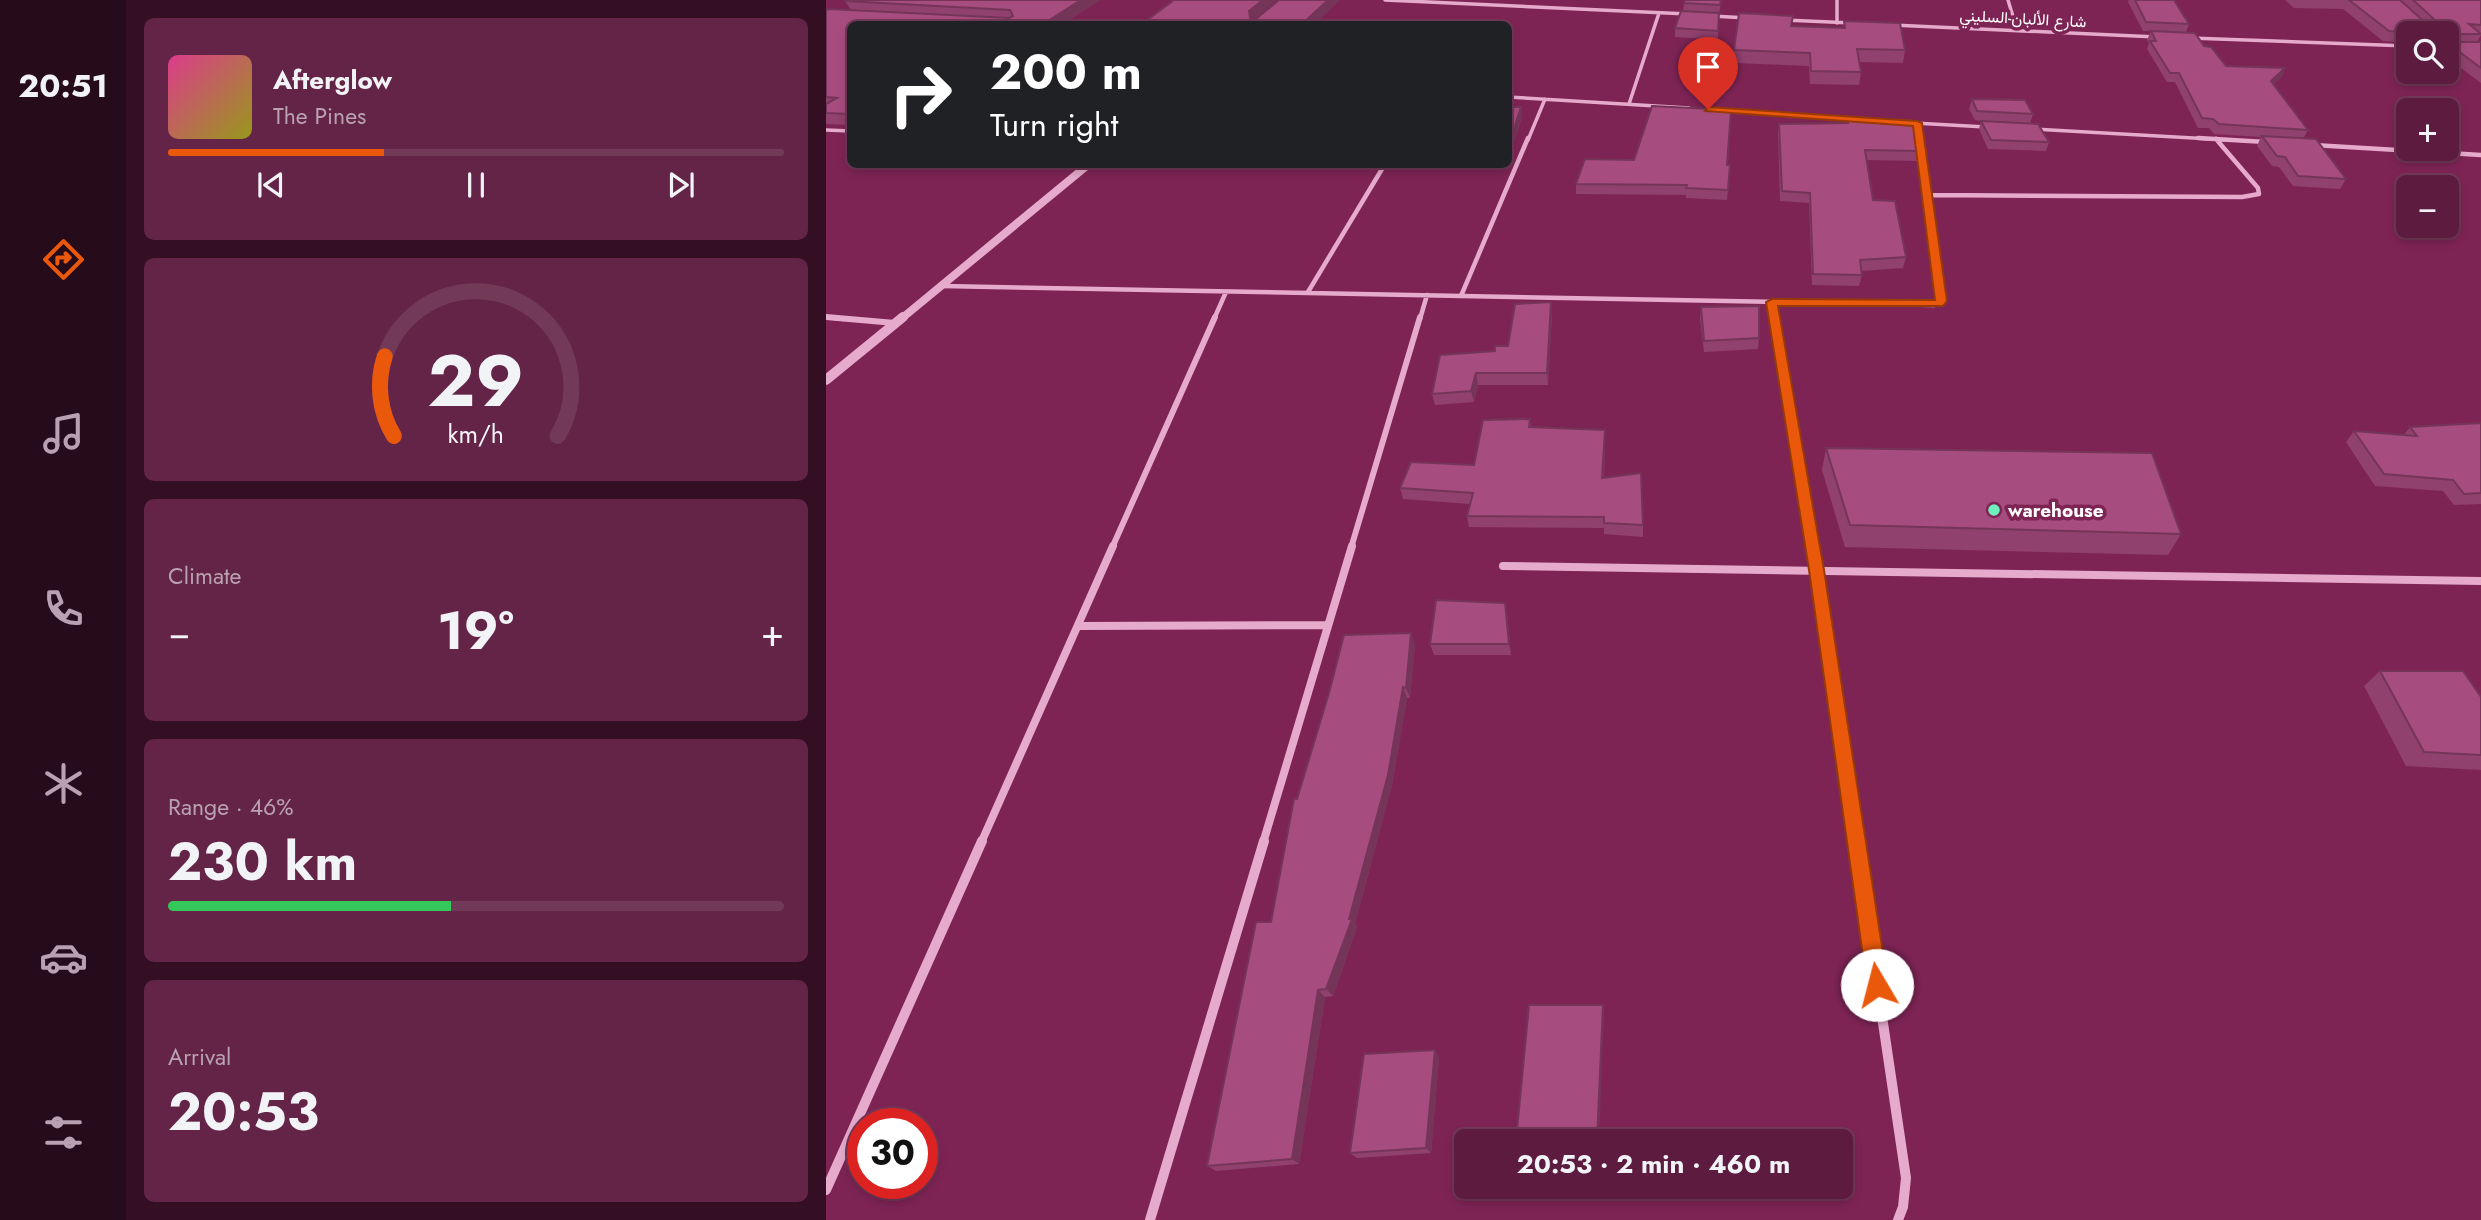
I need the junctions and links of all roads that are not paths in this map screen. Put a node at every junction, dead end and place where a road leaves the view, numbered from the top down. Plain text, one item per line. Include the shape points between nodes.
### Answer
1 (1385, 0) edge
2 (1837, 0) edge
3 (2008, 0) edge
4 (1659, 13) junction
5 (1755, 18) edge
6 (1783, 20) edge
7 (1838, 23) junction
8 (1865, 24) edge
9 (1879, 24) edge
10 (2017, 30) junction
11 (2164, 37) edge
12 (2177, 37) edge
13 (2396, 46) edge
14 (1512, 97) edge
15 (1545, 99) junction
16 (1629, 104) junction
17 (1698, 109) edge
18 (1711, 110) edge
19 (1863, 120) edge
20 (1904, 122) edge
21 (1917, 123) junction
22 (1999, 128) edge
23 (2026, 129) edge
24 (826, 130) edge
25 (847, 131) edge
26 (2216, 139) junction
27 (2272, 142) edge
28 (2300, 144) edge
29 (2481, 155) edge
30 (1084, 168) edge
31 (1382, 168) edge
32 (1927, 195) junction
33 (942, 286) junction
34 (1226, 292) junction
35 (1308, 292) junction
36 (1427, 296) junction
37 (1461, 296) junction
38 (1772, 302) junction
39 (826, 317) edge
40 (895, 323) junction
41 (826, 380) edge
42 (1503, 566) dead end
43 (1816, 570) junction
44 (2481, 581) edge
45 (1328, 625) junction
46 (1079, 626) junction
47 (826, 1190) edge
48 (1150, 1220) edge
49 (1898, 1220) edge

1 - 4 street
2 - 7 street
3 - 10 street
4 - 5 street
4 - 16 street
6 - 7 street
7 - 8 street
9 - 10 street, شارع الألبان-السليني
10 - 11 street, شارع الألبان-السليني
12 - 13 street
14 - 15 street
15 - 16 street
15 - 37 street
16 - 17 street
18 - 19 street
20 - 21 street
21 - 22 street
21 - 32 street
23 - 26 street
24 - 25 street
26 - 27 street
26 - 32 street via 2259,194
28 - 29 street
30 - 33 street
31 - 35 street
32 - 38 street via 1939,304
33 - 34 street
33 - 40 street
34 - 35 street
34 - 46 street
35 - 36 street
36 - 37 street
36 - 45 street
37 - 38 street
38 - 43 street
39 - 40 street
40 - 41 street
42 - 43 street
43 - 44 street
43 - 49 street via 1906,1178
45 - 46 street
45 - 48 street
46 - 47 street

